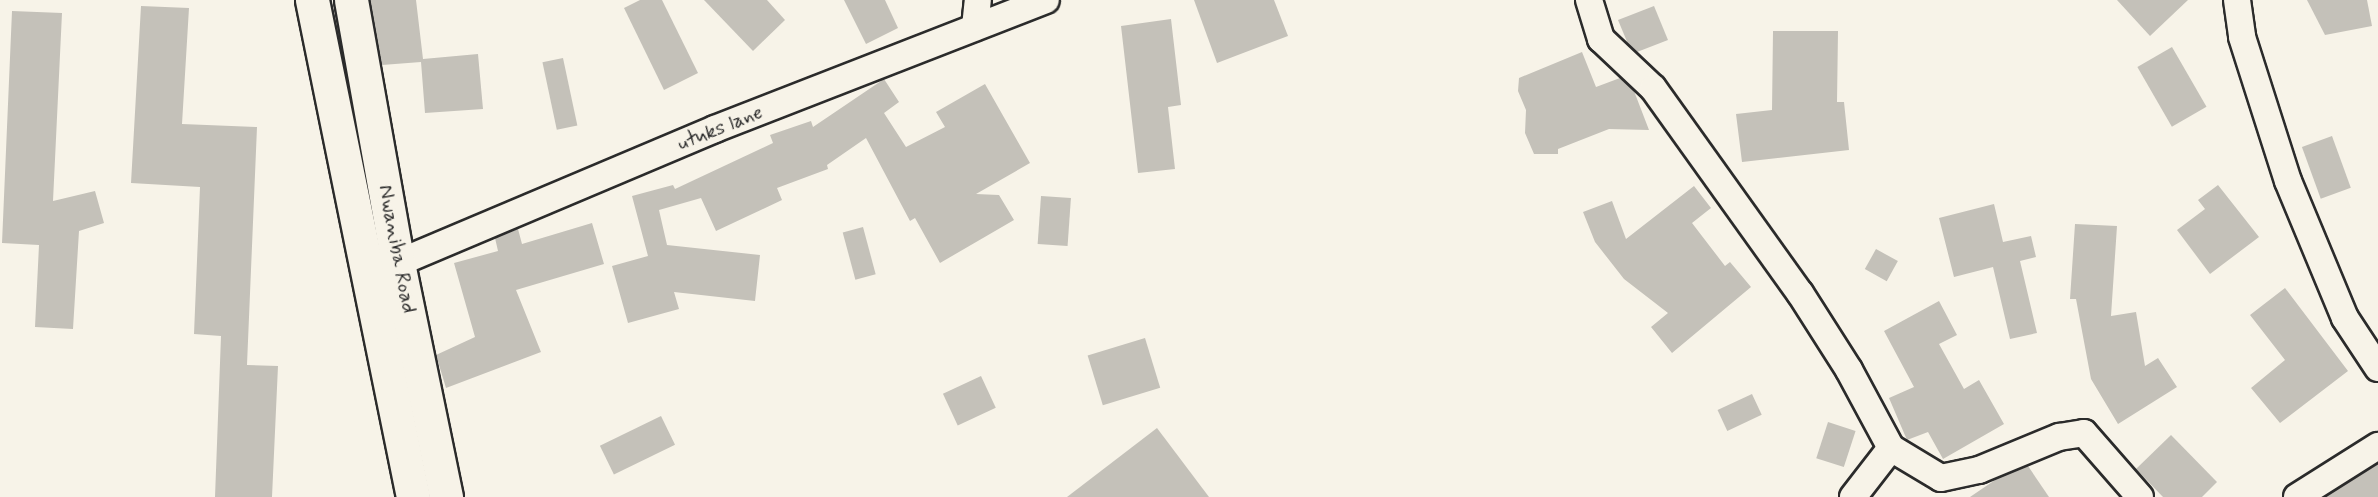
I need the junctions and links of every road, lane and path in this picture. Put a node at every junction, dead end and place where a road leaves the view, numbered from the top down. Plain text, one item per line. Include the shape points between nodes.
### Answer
1 (312, 0) edge
2 (351, 0) edge
3 (978, 0) edge
4 (1046, 0) edge
5 (1588, 0) edge
6 (2237, 0) edge
7 (975, 27) junction
8 (398, 263) junction
9 (2378, 368) edge
10 (2378, 446) edge
11 (1891, 448) junction
12 (414, 497) edge
13 (446, 497) edge
14 (1853, 497) edge
15 (2140, 497) edge
16 (2297, 497) edge

1 - 12 main road
2 - 8 main road, Nwaniba Road
3 - 7 street
4 - 7 street, utuks lane
5 - 11 street via 1601,39 1653,88 1800,292 1849,370
6 - 9 street via 2242,37 2288,182 2345,318
7 - 8 street, utuks lane via 715,129
8 - 13 main road, Nwaniba Road
10 - 16 street
11 - 14 street
11 - 15 street via 1941,478 1979,470 2059,437 2085,433

